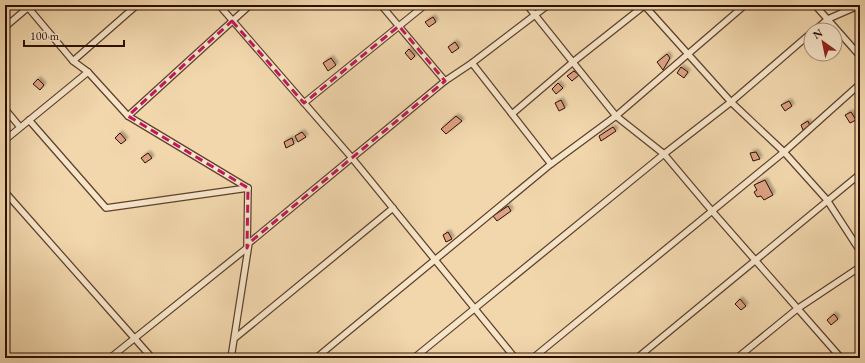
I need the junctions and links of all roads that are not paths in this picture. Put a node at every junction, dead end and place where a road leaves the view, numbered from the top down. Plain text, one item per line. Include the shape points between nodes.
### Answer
1 (137, 5) edge
2 (219, 5) edge
3 (250, 5) edge
4 (381, 5) edge
5 (425, 5) edge
6 (527, 5) edge
7 (548, 5) edge
8 (645, 5) edge
9 (745, 5) edge
10 (815, 5) edge
11 (860, 5) edge
12 (29, 6) edge
13 (535, 16) junction
14 (828, 19) junction
15 (232, 21) junction
16 (824, 22) edge
17 (398, 26) junction
18 (5, 27) edge
19 (803, 40) edge
20 (689, 54) junction
21 (860, 56) edge
22 (73, 61) junction
23 (573, 62) junction
24 (472, 63) junction
25 (88, 72) junction
26 (445, 81) junction
27 (860, 84) edge
28 (732, 102) junction
29 (304, 103) junction
30 (5, 109) edge
31 (512, 114) junction
32 (128, 116) junction
33 (616, 116) junction
34 (29, 120) junction
35 (20, 127) junction
36 (5, 140) edge
37 (784, 152) junction
38 (664, 154) junction
39 (352, 158) junction
40 (551, 164) junction
41 (860, 174) edge
42 (248, 188) junction
43 (5, 192) edge
44 (827, 200) junction
45 (393, 208) junction
46 (712, 211) junction
47 (247, 248) junction
48 (860, 251) edge
49 (755, 259) junction
50 (435, 260) junction
51 (860, 267) edge
52 (797, 308) junction
53 (475, 309) junction
54 (135, 338) junction
55 (235, 338) junction
56 (110, 358) edge
57 (152, 358) edge
58 (232, 358) edge
59 (316, 358) edge
60 (414, 358) edge
61 (514, 358) edge
62 (533, 358) edge
63 (637, 358) edge
64 (737, 358) edge
65 (841, 358) edge

1 - 22 street
2 - 15 street
3 - 15 street
4 - 17 street
5 - 17 street
6 - 13 street
7 - 13 street
8 - 20 street
8 - 23 street
9 - 20 street
10 - 14 street
11 - 14 street
12 - 18 street
12 - 22 street
13 - 23 street
13 - 24 street
14 - 16 street
14 - 21 street
15 - 29 street
15 - 32 street
17 - 26 street
17 - 29 street
19 - 28 street
20 - 28 street
20 - 33 street
22 - 25 street
23 - 31 street
23 - 33 street
24 - 26 street
24 - 31 street
25 - 32 street
25 - 34 street
26 - 39 street
27 - 37 street
28 - 37 street
28 - 38 street
29 - 39 street
30 - 35 street
31 - 40 street
32 - 42 street
33 - 38 street
33 - 40 street
34 - 35 street
34 - 42 street via 106,208
35 - 36 street
37 - 44 street
37 - 46 street
38 - 46 street
38 - 53 street
39 - 45 street
39 - 47 street via 249,243
40 - 50 street
41 - 44 street
42 - 47 street
43 - 54 street
44 - 48 street
44 - 49 street
45 - 50 street
45 - 55 street
46 - 49 street
46 - 62 street
47 - 54 street
47 - 55 street
49 - 52 street
49 - 63 street
50 - 53 street
50 - 59 street
51 - 52 street
52 - 64 street
52 - 65 street
53 - 60 street
53 - 61 street
54 - 56 street
54 - 57 street
55 - 58 street

